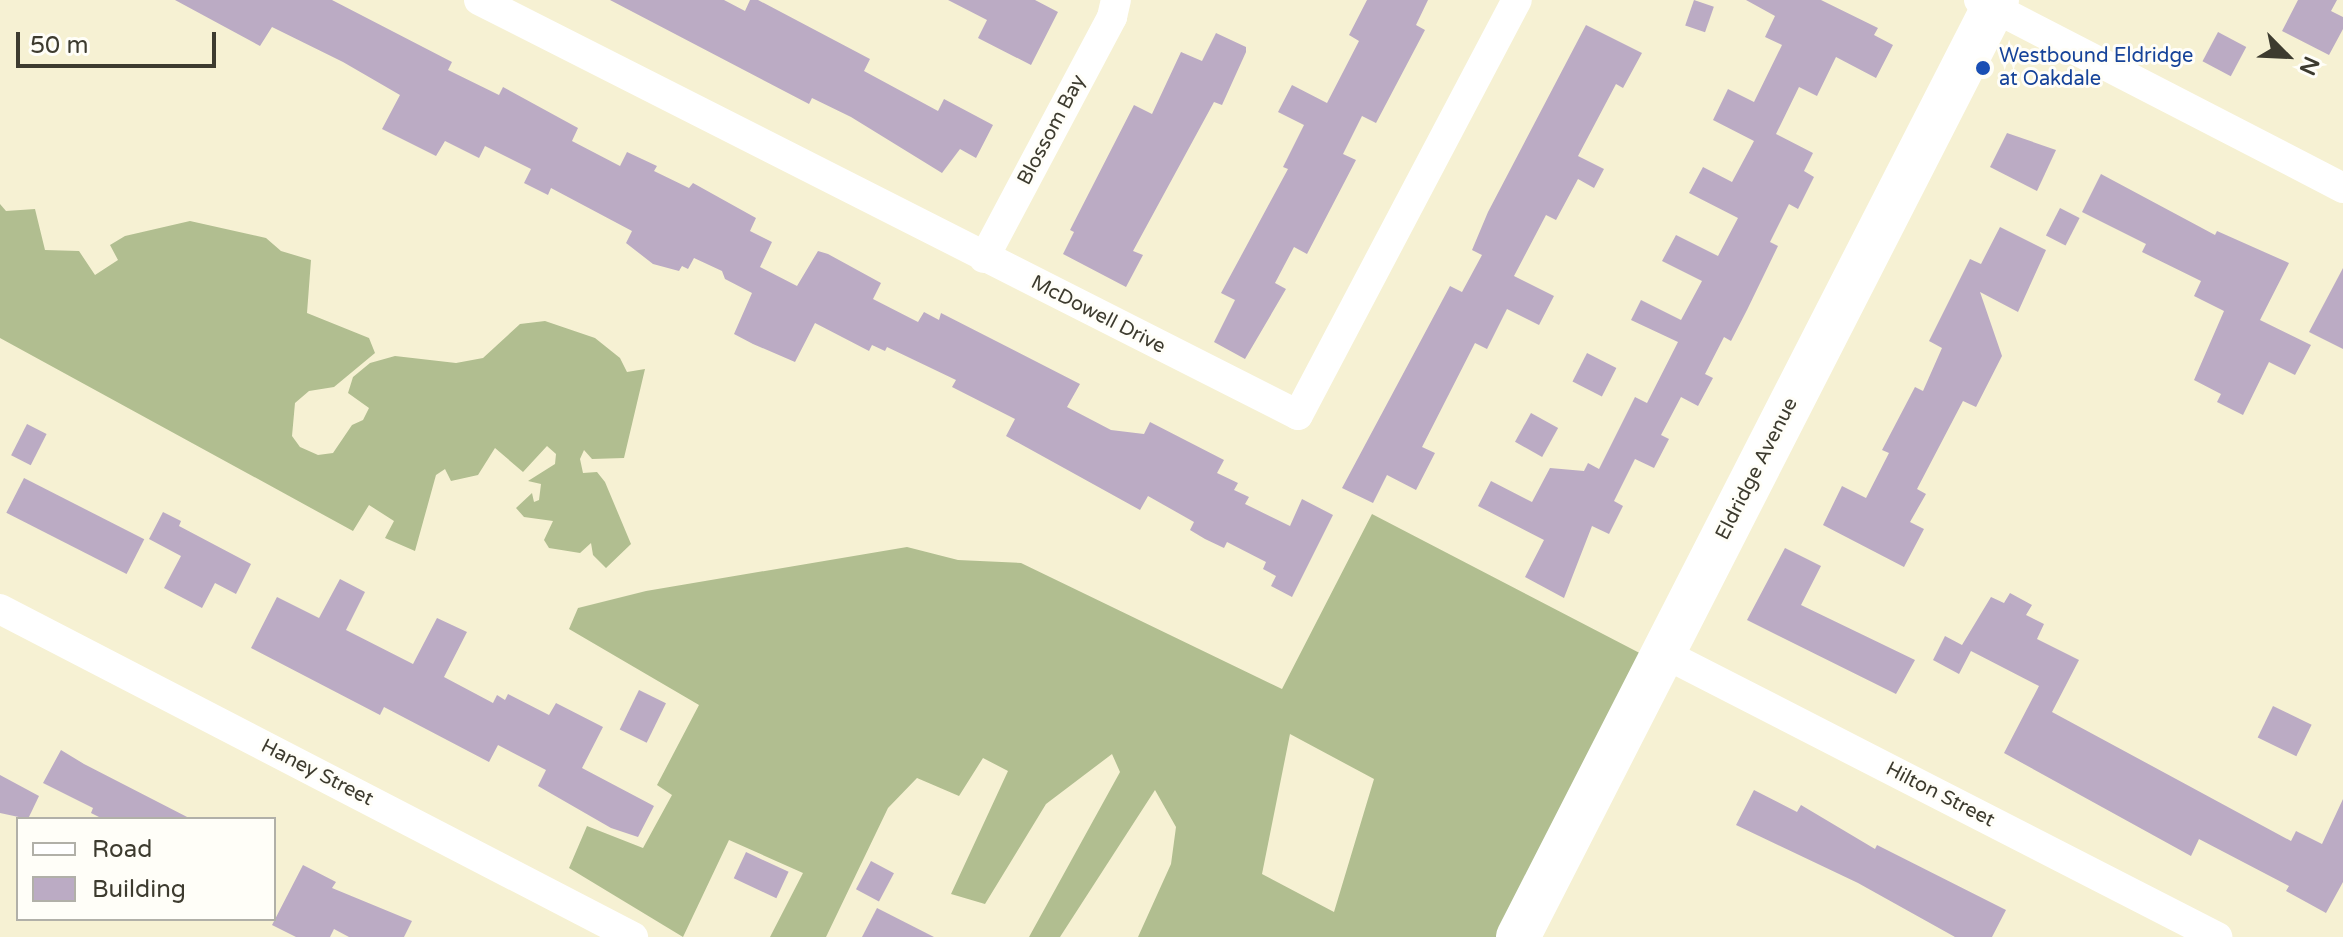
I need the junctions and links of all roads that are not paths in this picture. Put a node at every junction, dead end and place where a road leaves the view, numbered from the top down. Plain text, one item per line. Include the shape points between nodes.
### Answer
1 (479, 0) edge
2 (1116, 0) edge
3 (1517, 0) edge
4 (1990, 2) edge
5 (2343, 188) edge
6 (984, 258) junction
7 (0, 609) edge
8 (1663, 653) junction
9 (633, 937) edge
10 (1518, 937) edge
11 (2217, 937) edge

1 - 6 street, McDowell Drive
2 - 6 street, Blossom Bay via 1112,17
3 - 6 street, McDowell Drive via 1298,415
4 - 5 street
4 - 8 street, Eldridge Avenue
7 - 9 street, Haney Street
8 - 10 street, Eldridge Avenue
8 - 11 street, Hilton Street

